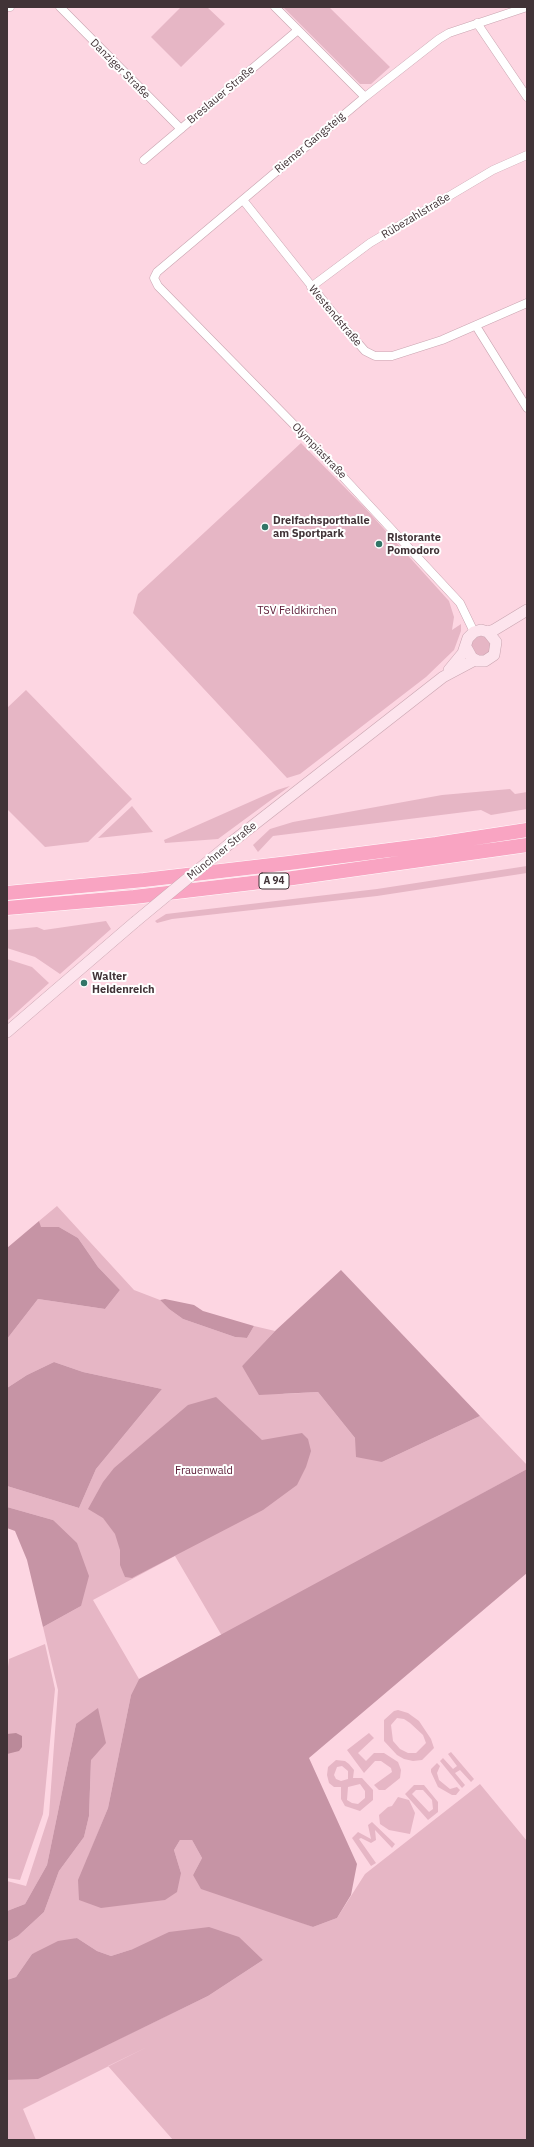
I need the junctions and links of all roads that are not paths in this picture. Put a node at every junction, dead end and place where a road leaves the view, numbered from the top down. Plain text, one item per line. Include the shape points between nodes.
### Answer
1 (7, 7) edge
2 (10, 7) edge
3 (60, 7) edge
4 (275, 7) edge
5 (527, 7) edge
6 (477, 23) junction
7 (298, 30) junction
8 (365, 97) junction
9 (527, 97) edge
10 (181, 130) junction
11 (527, 155) edge
12 (144, 160) dead end
13 (243, 200) junction
14 (154, 278) joint
15 (311, 287) junction
16 (527, 303) edge
17 (476, 326) junction
18 (527, 408) edge
19 (526, 610) edge
20 (474, 632) junction
21 (488, 632) junction
22 (496, 642) junction
23 (466, 648) junction
24 (475, 660) junction
25 (443, 677) junction
26 (527, 830) edge
27 (527, 845) edge
28 (7, 893) edge
29 (7, 908) edge
30 (7, 1032) edge

1 - 2 street
3 - 10 street, Danziger Straße
4 - 7 street
5 - 6 street, Riemer Gangsteig
6 - 8 street, Riemer Gangsteig via 439,39
6 - 9 street
7 - 8 street
7 - 10 street, Breslauer Straße
8 - 13 street, Riemer Gangsteig
10 - 12 street, Breslauer Straße
11 - 15 street, Rübezahlstraße via 492,171 370,243
13 - 14 street, Riemer Gangsteig via 157,272
13 - 15 street, Westendstraße
14 - 20 street, Olympiastraße via 158,286 326,458 460,603
15 - 17 street, Westendstraße via 365,351 375,356 392,356
16 - 17 street, Westendstraße
17 - 18 street
19 - 21 street, Münchner Straße
19 - 22 street, Münchner Straße
20 - 21 street, Münchner Straße
20 - 23 street, Münchner Straße via 468,638
21 - 22 street
22 - 24 street, Münchner Straße via 496,649 491,657 485,661
23 - 24 street
23 - 25 street, Münchner Straße
24 - 25 street, Münchner Straße
25 - 30 street, Münchner Straße, bridge via 228,845
26 - 28 highway, A 94 via 289,863
27 - 29 highway, A 94 via 286,879 134,897

